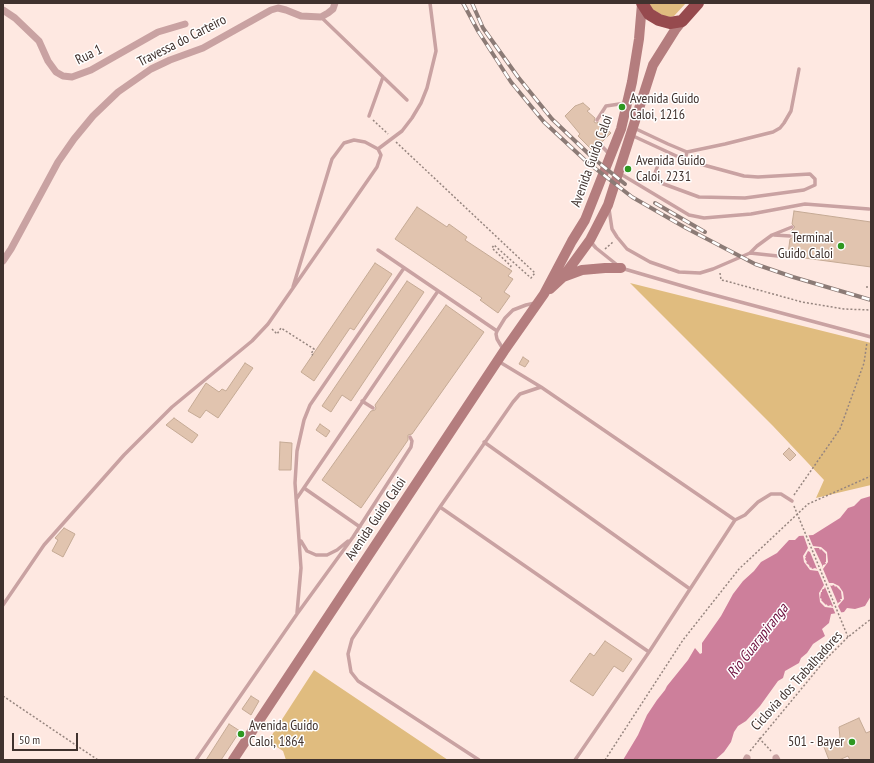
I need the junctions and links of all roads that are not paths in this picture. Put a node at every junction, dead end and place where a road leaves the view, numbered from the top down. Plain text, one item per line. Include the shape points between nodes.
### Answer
1 (335, 3) edge
2 (430, 3) edge
3 (642, 3) edge
4 (698, 3) edge
5 (3, 10) edge
6 (321, 17) junction
7 (682, 21) junction
8 (185, 24) dead end
9 (799, 69) dead end
10 (383, 77) junction
11 (407, 100) dead end
12 (627, 102) junction
13 (369, 116) road end
14 (597, 120) dead end
15 (632, 131) junction
16 (600, 144) dead end
17 (378, 149) junction
18 (687, 152) junction
19 (611, 156) junction
20 (685, 160) junction
21 (658, 165) dead end
22 (618, 172) junction
23 (608, 205) junction
24 (869, 209) dead end
25 (585, 220) junction
26 (792, 227) dead end
27 (772, 235) junction
28 (790, 236) dead end
29 (590, 240) junction
30 (378, 250) dead end
31 (750, 253) junction
32 (787, 258) dead end
33 (3, 261) edge
34 (404, 268) junction
35 (621, 268) junction
36 (563, 277) junction
37 (293, 287) junction
38 (438, 291) junction
39 (541, 299) junction
40 (497, 331) junction
41 (870, 337) edge
42 (504, 351) junction
43 (498, 361) junction
44 (541, 388) junction
45 (362, 401) junction
46 (372, 408) dead end
47 (410, 437) dead end
48 (484, 442) junction
49 (304, 488) junction
50 (297, 498) junction
51 (792, 500) road end
52 (440, 507) junction
53 (734, 520) junction
54 (360, 527) junction
55 (353, 538) junction
56 (300, 540) junction
57 (690, 589) junction
58 (3, 605) edge
59 (297, 614) junction
60 (649, 652) junction
61 (196, 760) edge
62 (233, 760) edge
63 (479, 760) edge
64 (576, 760) edge

1 - 6 street via 333,9
2 - 17 lane via 436,51 427,88 421,103 402,131
3 - 7 highway via 649,14 659,20 670,23
3 - 12 main road, Avenida Guido Caloi via 639,38
4 - 7 highway
5 - 8 street, Rua 1 via 16,18 40,41 56,72 72,77 90,70 158,32
6 - 10 lane
6 - 33 street, Travessa do Carteiro via 301,16 278,8 271,10 203,48 151,69 118,92 93,116 58,162
7 - 15 main road, Avenida Guido Caloi via 652,65
9 - 18 lane via 791,110 780,128 773,132
10 - 11 lane
10 - 13 lane
12 - 14 lane via 606,106
12 - 19 main road, Avenida Guido Caloi
15 - 18 lane
15 - 20 lane
15 - 22 main road, Avenida Guido Caloi
16 - 19 lane
17 - 37 lane via 381,155 377,167
17 - 37 lane via 354,140 344,143 332,159
18 - 20 lane
19 - 25 main road, Avenida Guido Caloi
20 - 21 lane via 744,176 810,174 815,179 815,185 804,190 745,198 699,197 661,183 655,178
22 - 23 main road, Avenida Guido Caloi
22 - 24 lane via 689,215 704,218 751,214 805,204
23 - 29 main road, Avenida Guido Caloi
23 - 31 lane via 612,229 627,249 650,262 679,272 700,273
25 - 29 main road
25 - 39 main road, Avenida Guido Caloi
26 - 27 lane
27 - 28 lane
27 - 31 lane
29 - 35 lane
29 - 36 main road, Avenida Guido Caloi
30 - 34 lane
31 - 32 lane
34 - 38 lane
34 - 50 lane via 310,405 297,451
35 - 36 main road via 582,270
35 - 41 lane
36 - 39 main road, Avenida Guido Caloi
37 - 58 lane via 283,305 252,341 172,407 124,455 44,545
38 - 40 lane
38 - 45 lane
39 - 40 lane via 513,310
39 - 42 main road, Avenida Guido Caloi
40 - 42 lane via 497,339
42 - 43 main road, Avenida Guido Caloi
43 - 44 lane
43 - 62 main road, Avenida Guido Caloi
44 - 48 lane via 520,394
44 - 53 lane
45 - 46 lane
45 - 49 lane
47 - 54 lane via 411,448
48 - 52 lane
48 - 57 lane
49 - 50 lane
49 - 54 lane
50 - 56 lane
51 - 53 lane via 781,494 771,494 745,515
52 - 60 lane
52 - 63 lane via 352,639 348,663 358,681
53 - 57 lane
54 - 55 lane
55 - 56 lane via 327,555 316,555 307,551
55 - 59 lane
56 - 59 lane via 302,568
57 - 60 lane
59 - 61 lane
60 - 64 lane

